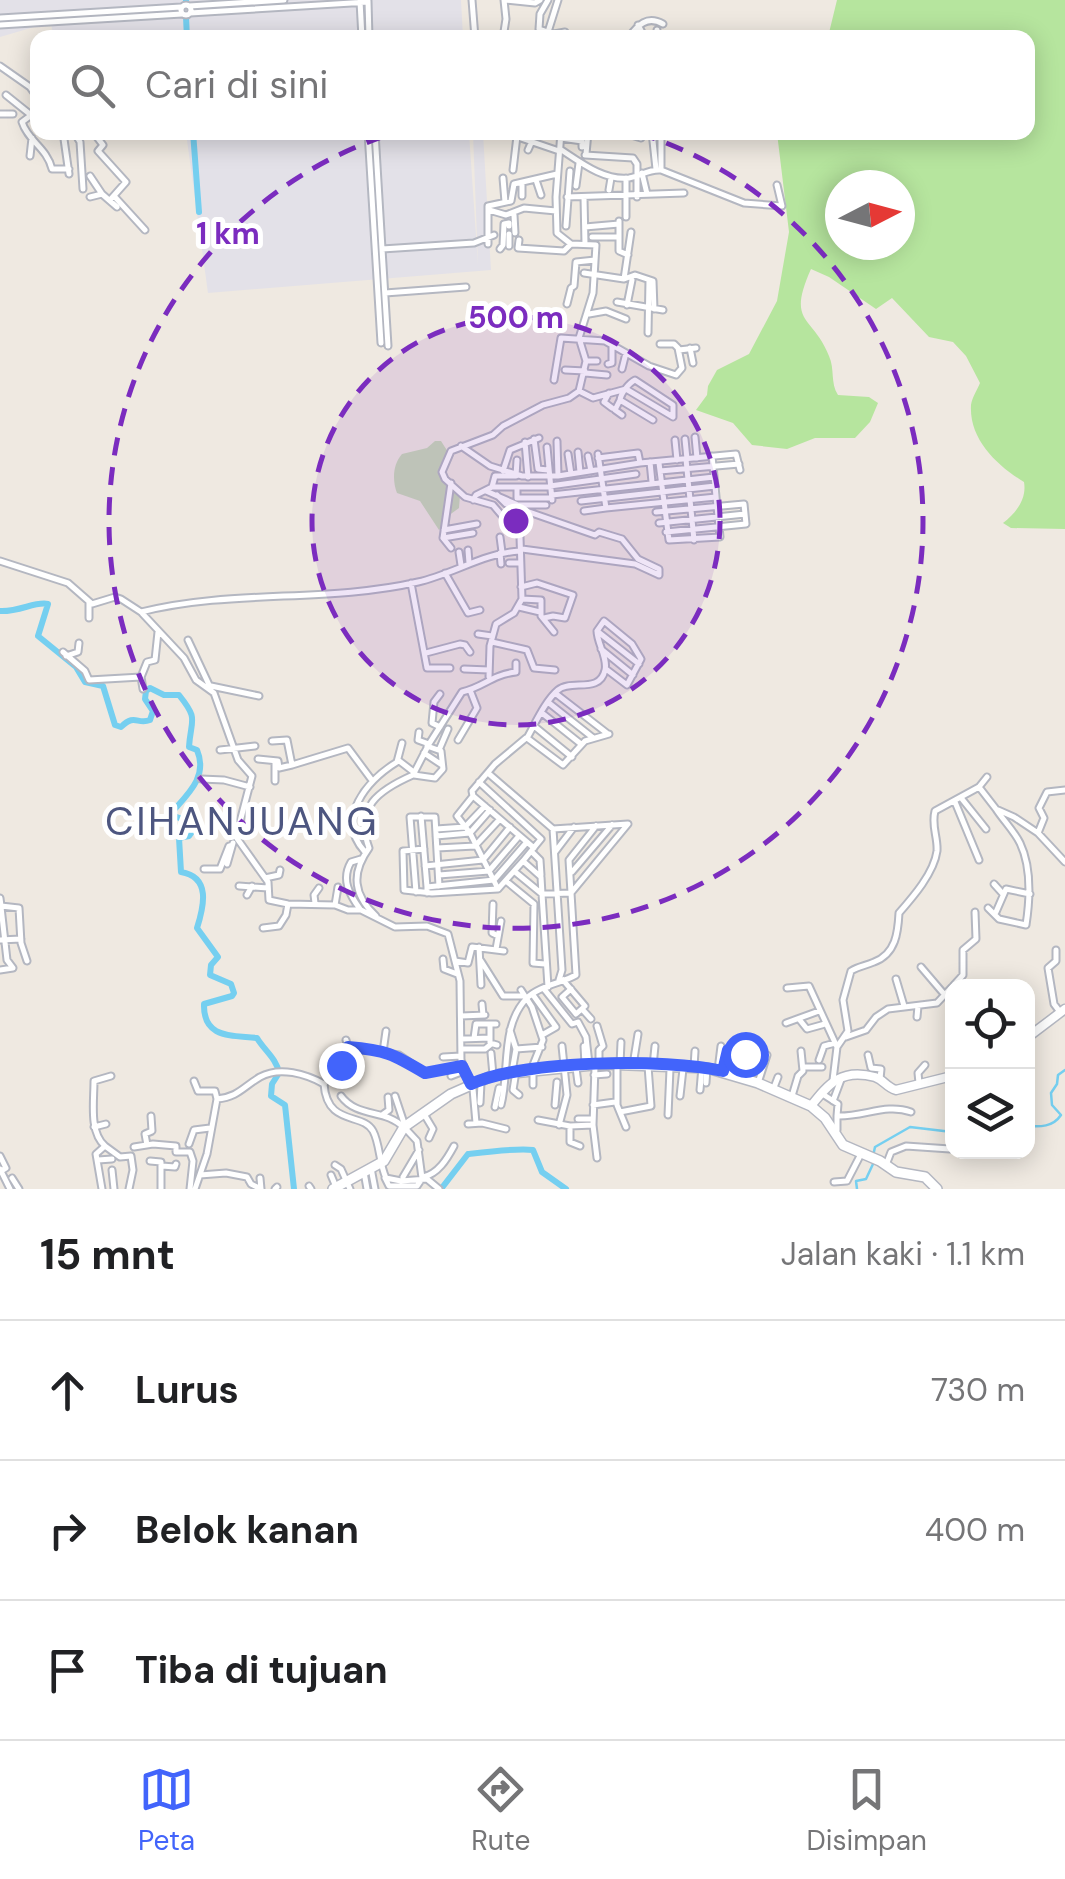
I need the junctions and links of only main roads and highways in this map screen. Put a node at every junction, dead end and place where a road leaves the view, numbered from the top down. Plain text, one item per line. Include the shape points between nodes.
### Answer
1 (348, 1186) edge
2 (334, 1188) edge
3 (937, 1189) edge

1 - 2 main road
1 - 3 main road via 423,1111 476,1082 512,1072 618,1064 704,1068 758,1084 810,1106 836,1138 902,1175 928,1178

